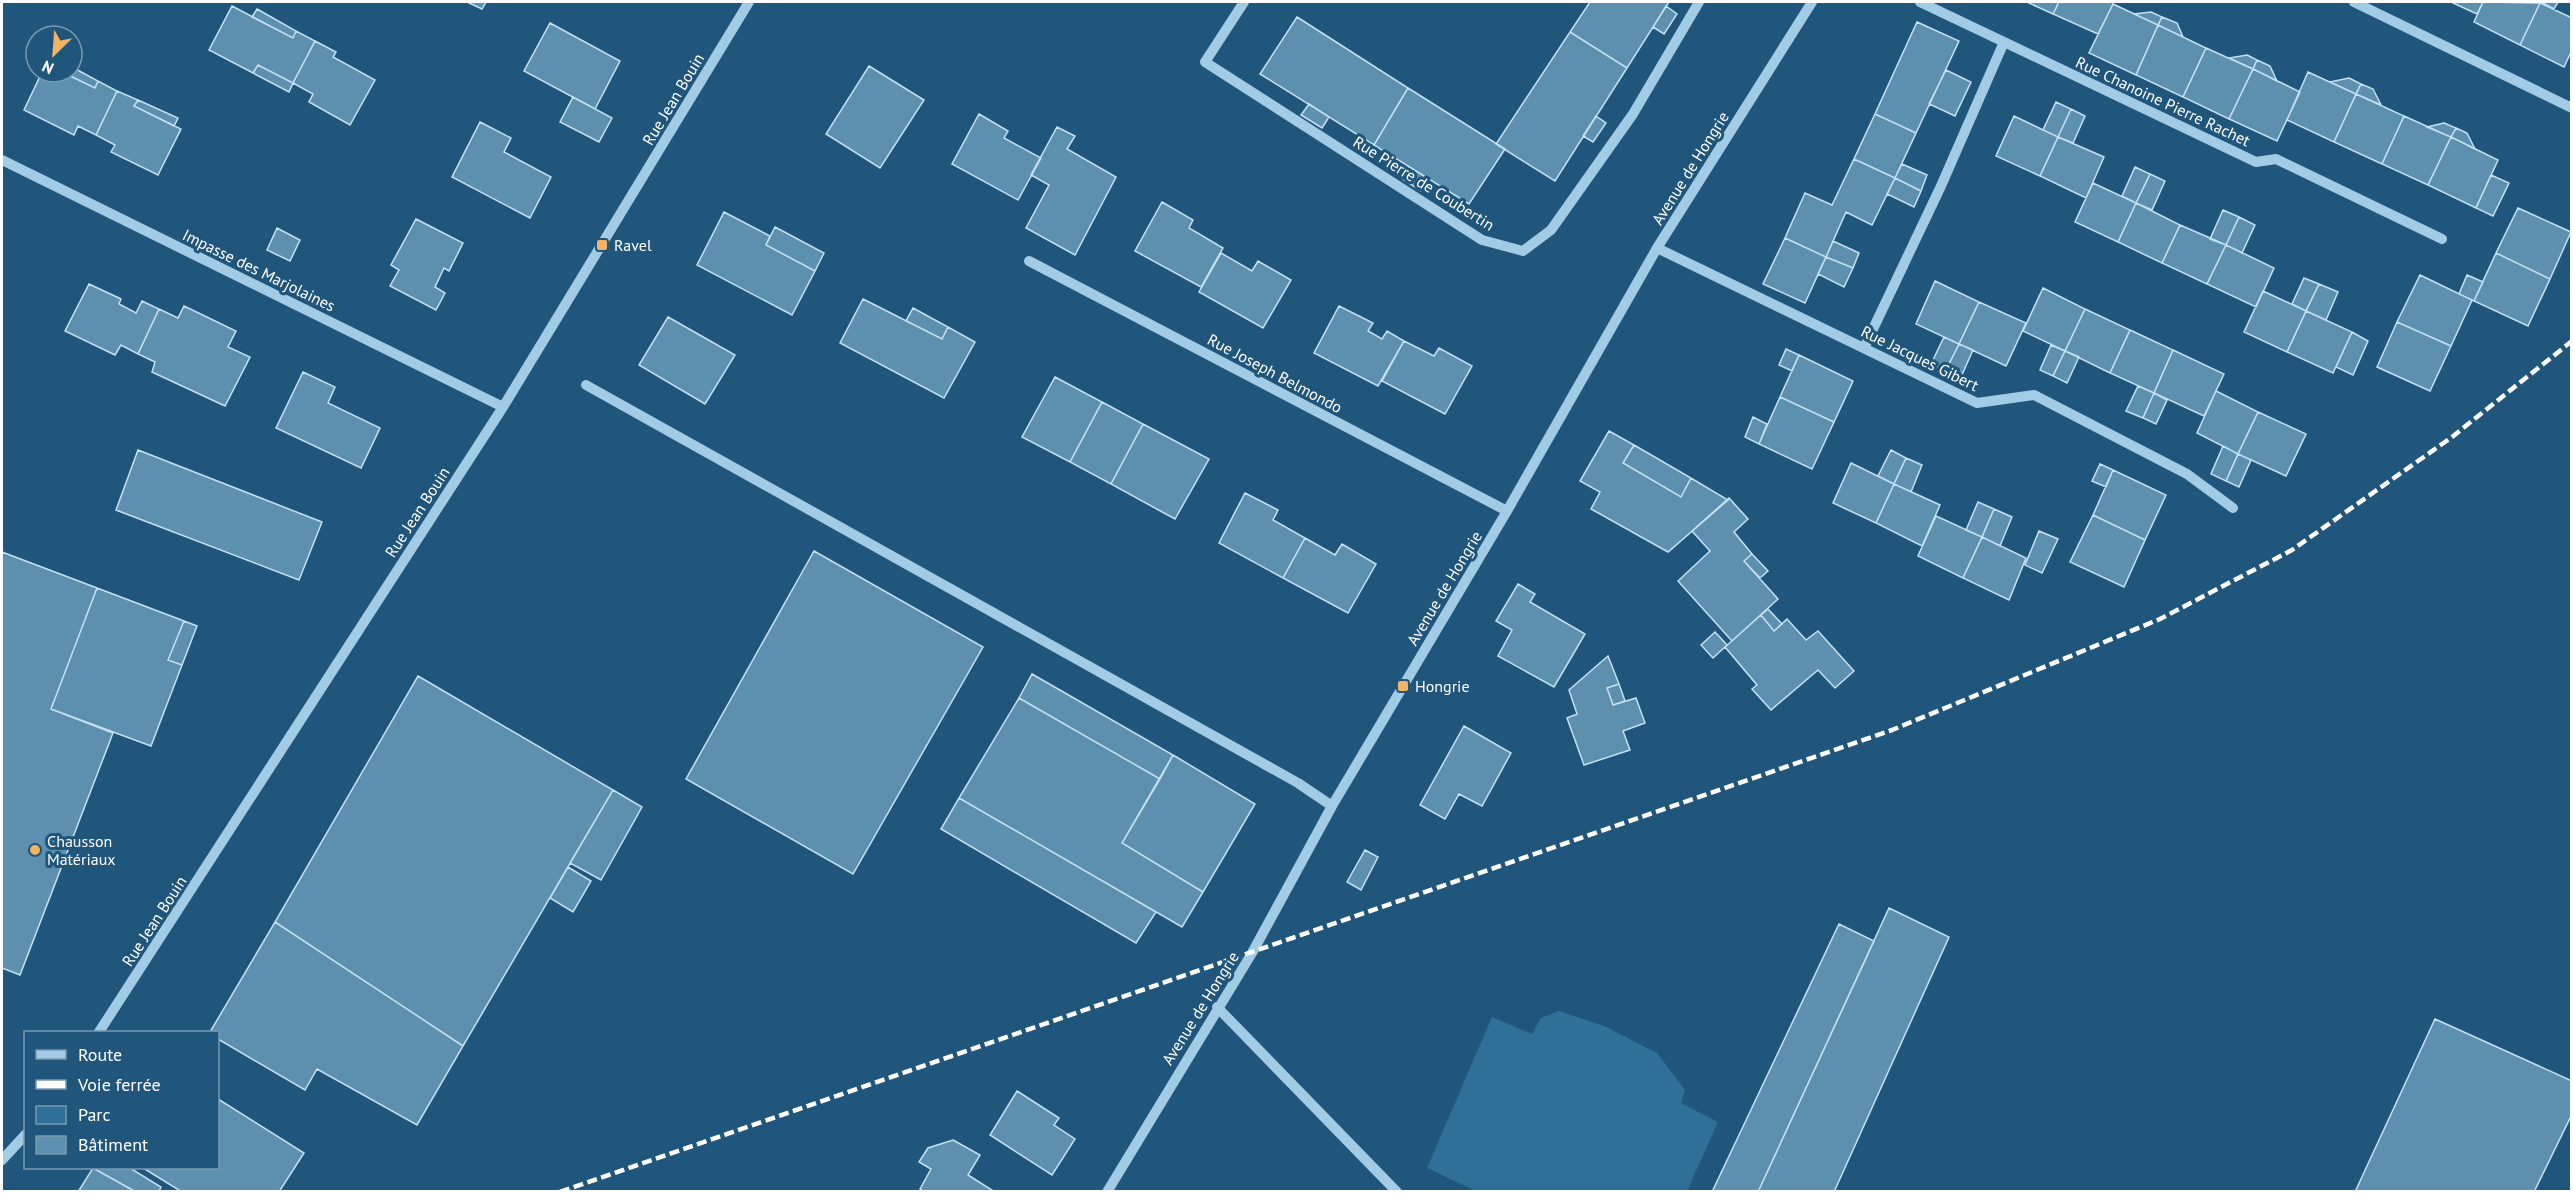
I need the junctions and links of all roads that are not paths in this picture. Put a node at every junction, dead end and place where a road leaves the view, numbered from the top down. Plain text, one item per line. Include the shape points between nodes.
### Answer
1 (750, 2) edge
2 (1244, 2) edge
3 (1699, 2) edge
4 (1812, 2) edge
5 (1920, 2) edge
6 (2354, 2) edge
7 (2004, 42) junction
8 (2571, 108) edge
9 (2, 160) edge
10 (2442, 239) dead end
11 (1657, 248) junction
12 (1029, 261) dead end
13 (1864, 348) junction
14 (586, 385) dead end
15 (503, 407) junction
16 (2233, 508) dead end
17 (1507, 511) junction
18 (1332, 806) junction
19 (1217, 1007) junction
20 (100, 1031) edge
21 (24, 1136) edge
22 (2, 1161) edge
23 (1107, 1191) edge
24 (1397, 1191) edge

1 - 15 street, Rue Jean Bouin
2 - 3 street, Rue Pierre de Coubertin via 1205,62 1482,240 1523,251 1551,230 1626,124
4 - 11 street, Avenue de Hongrie
5 - 7 street, Rue Chanoine Pierre Rachet
6 - 8 street
7 - 10 street, Rue Chanoine Pierre Rachet via 2256,162 2276,159
7 - 13 street
9 - 15 street, Impasse des Marjolaines
11 - 13 street, Rue Jacques Gibert
11 - 17 street, Avenue de Hongrie
12 - 17 street, Rue Joseph Belmondo
13 - 16 street, Rue Jacques Gibert via 1977,403 2034,395 2187,474
14 - 18 street via 1298,783
15 - 20 street, Rue Jean Bouin
17 - 18 street, Avenue de Hongrie
18 - 19 street, Avenue de Hongrie via 1252,953
19 - 23 street, Avenue de Hongrie
19 - 24 street
21 - 22 street

